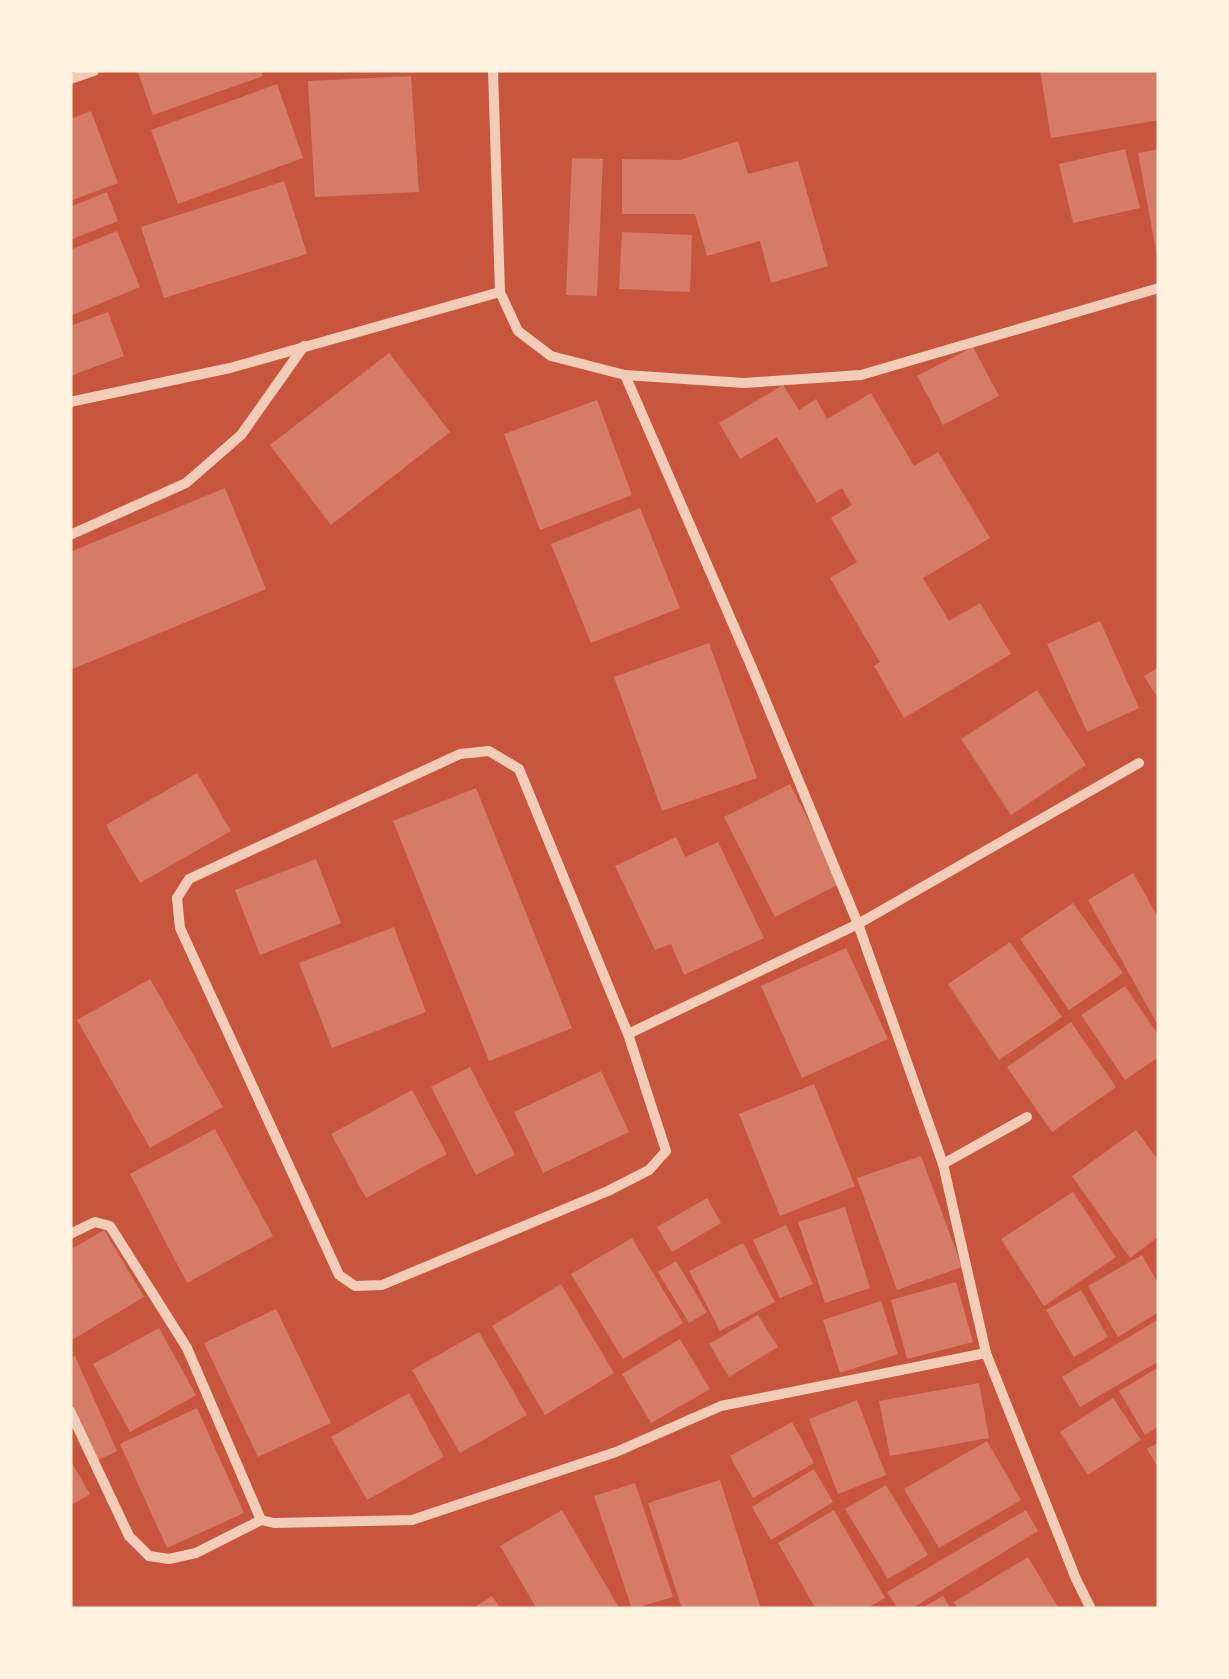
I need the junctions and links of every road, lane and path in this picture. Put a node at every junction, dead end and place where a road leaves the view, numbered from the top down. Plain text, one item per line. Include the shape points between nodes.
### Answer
1 (493, 70) edge
2 (94, 71) edge
3 (70, 80) edge
4 (1159, 288) edge
5 (500, 292) junction
6 (305, 346) junction
7 (625, 375) junction
8 (70, 402) edge
9 (70, 535) edge
10 (1139, 763) dead end
11 (858, 924) junction
12 (628, 1034) junction
13 (1026, 1117) dead end
14 (943, 1164) junction
15 (70, 1234) edge
16 (986, 1353) junction
17 (70, 1412) edge
18 (260, 1520) junction
19 (1091, 1609) edge

1 - 5 street
2 - 3 street
4 - 7 street via 860,375 744,383
5 - 6 street
5 - 7 street via 518,331 551,356
6 - 8 street
6 - 9 street via 217,458 186,482
7 - 11 street
10 - 11 street
11 - 12 street
11 - 14 street
12 - 12 street via 519,769 488,751 460,754 189,878 178,898 180,928 340,1275 355,1286 382,1285 649,1170 666,1150
13 - 14 street
14 - 16 street
15 - 18 street via 95,1222 110,1226 187,1348
16 - 18 street via 720,1406 616,1452 412,1520
16 - 19 street
17 - 18 street via 129,1536 149,1556 196,1552

